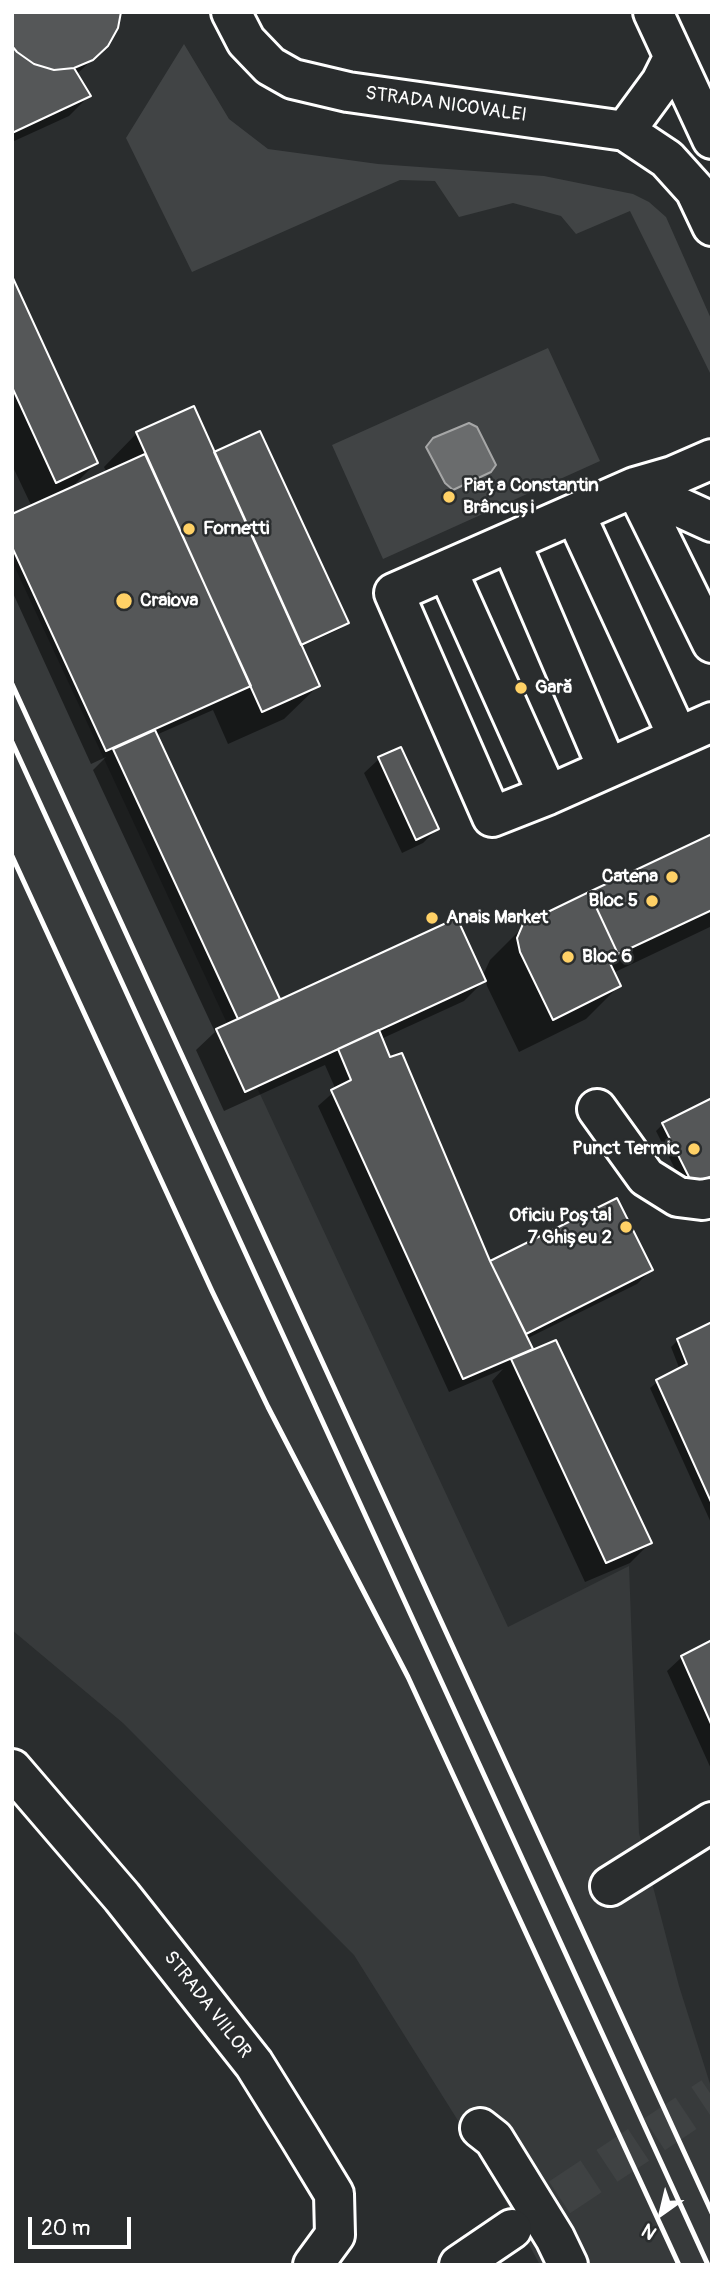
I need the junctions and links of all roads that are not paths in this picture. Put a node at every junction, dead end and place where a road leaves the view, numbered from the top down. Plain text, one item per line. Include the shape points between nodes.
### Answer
1 (231, 12) edge
2 (653, 12) edge
3 (673, 58) junction
4 (625, 131) junction
5 (712, 139) edge
6 (712, 226) edge
7 (712, 459) edge
8 (635, 487) junction
9 (575, 514) junction
10 (712, 522) edge
11 (511, 543) junction
12 (447, 570) junction
13 (712, 643) edge
14 (712, 722) edge
15 (677, 737) junction
16 (607, 767) junction
17 (548, 795) junction
18 (597, 1109) dead end
19 (712, 1198) edge
20 (12, 1769) edge
21 (712, 1822) edge
22 (610, 1886) dead end
23 (480, 2128) dead end
24 (512, 2229) tunnel mouth
25 (313, 2265) edge
26 (459, 2265) edge
27 (568, 2265) edge

1 - 4 street, STRADA NICOVALEI via 246,41 270,66 293,79 348,92
2 - 3 street
3 - 4 street
3 - 5 street
4 - 6 street via 674,166 695,190
7 - 8 street
8 - 9 street
8 - 10 street
8 - 13 street
9 - 11 street
9 - 15 street
11 - 12 street
11 - 16 street
12 - 17 street
12 - 17 street via 394,593 492,817
14 - 15 street
15 - 16 street
16 - 17 street
18 - 19 street via 646,1177 678,1197
20 - 25 street, STRADA VIILOR via 122,1897 254,2064 334,2194 335,2235
21 - 22 street
23 - 27 street via 494,2139
24 - 26 street

